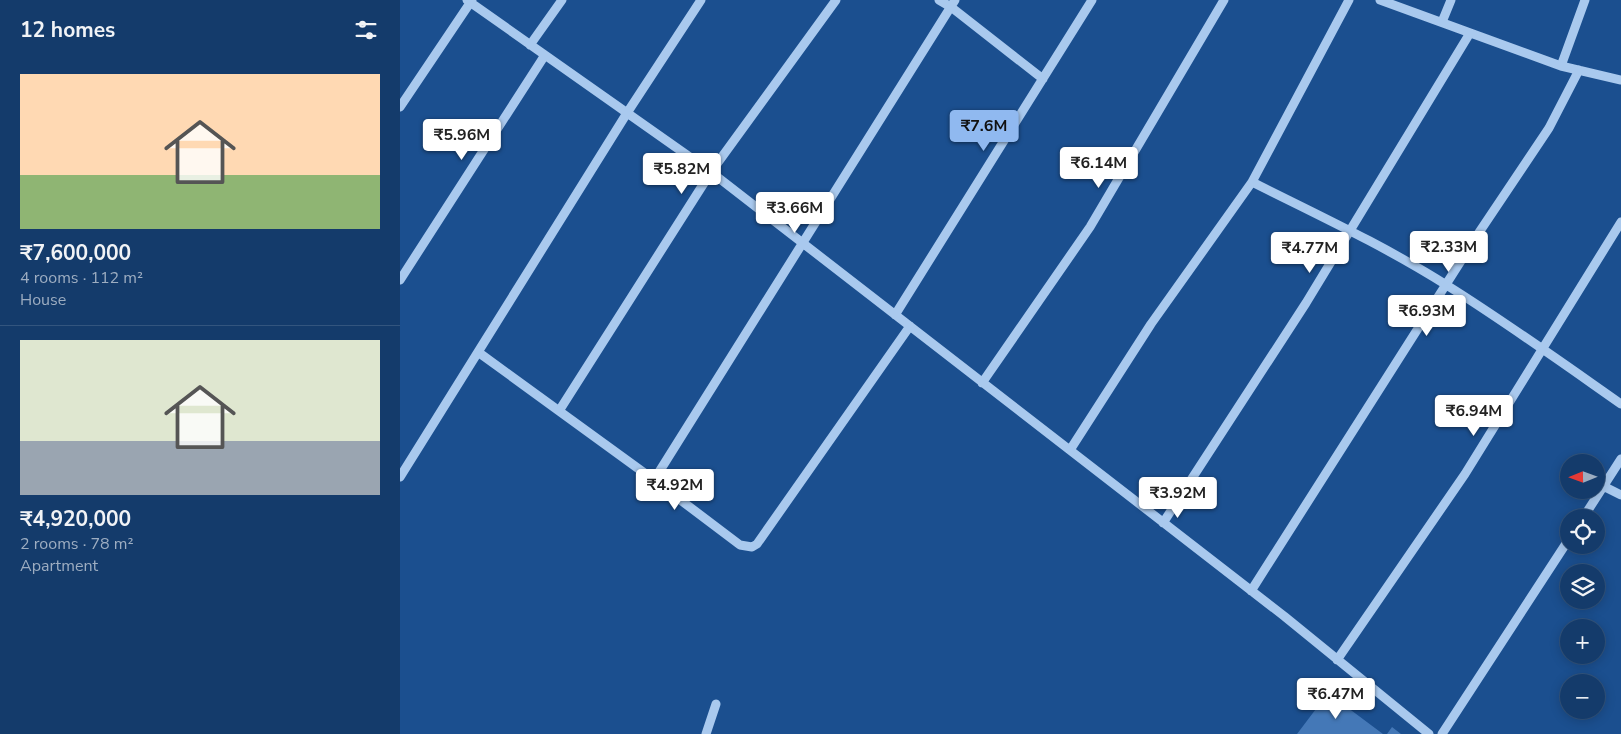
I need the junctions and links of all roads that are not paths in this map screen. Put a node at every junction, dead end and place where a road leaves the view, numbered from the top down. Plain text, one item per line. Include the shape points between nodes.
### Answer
1 (562, 0) edge
2 (701, 0) edge
3 (836, 0) edge
4 (939, 0) edge
5 (1092, 0) edge
6 (1224, 0) edge
7 (1349, 0) edge
8 (1380, 0) edge
9 (1451, 0) edge
10 (1585, 0) edge
11 (470, 1) edge
12 (953, 4) edge
13 (1442, 22) junction
14 (1470, 33) junction
15 (530, 45) junction
16 (545, 55) junction
17 (1562, 66) junction
18 (1579, 70) junction
19 (1043, 78) junction
20 (1621, 80) edge
21 (400, 107) edge
22 (628, 114) junction
23 (711, 172) junction
24 (1252, 182) junction
25 (1621, 222) edge
26 (1351, 230) junction
27 (803, 244) junction
28 (400, 278) edge
29 (1446, 285) junction
30 (894, 315) junction
31 (910, 326) junction
32 (1543, 349) junction
33 (478, 352) junction
34 (982, 383) junction
35 (1621, 404) edge
36 (559, 411) junction
37 (1070, 450) junction
38 (1621, 460) edge
39 (400, 477) edge
40 (654, 480) junction
41 (1605, 484) edge
42 (1605, 487) edge
43 (1621, 495) edge
44 (1163, 523) junction
45 (1560, 553) edge
46 (1251, 591) junction
47 (1337, 660) junction
48 (716, 704) dead end
49 (706, 734) edge
50 (1429, 734) edge
51 (1442, 734) edge

1 - 15 street
2 - 22 street
3 - 23 street
4 - 12 street
5 - 19 street
6 - 34 street via 1090,227
7 - 24 street
8 - 13 street
9 - 13 street
10 - 17 street
11 - 15 street
11 - 21 street
12 - 19 street
12 - 27 street
13 - 14 street
14 - 17 street
14 - 26 street
15 - 16 street
16 - 22 street
16 - 28 street
17 - 18 street
18 - 20 street
18 - 29 street via 1549,128
19 - 30 street
22 - 23 street
22 - 33 street
23 - 27 street
23 - 36 street
24 - 26 street
24 - 37 street via 1151,324
25 - 32 street
26 - 29 street
26 - 44 street
27 - 30 street
27 - 40 street
29 - 32 street
29 - 46 street
30 - 31 street
31 - 34 street
31 - 40 street via 757,544 740,545
32 - 35 street
32 - 47 street via 1465,474
33 - 36 street
33 - 39 street
34 - 37 street
36 - 40 street
37 - 44 street
38 - 41 street
42 - 43 street
44 - 46 street
45 - 51 street
46 - 47 street
47 - 50 street
48 - 49 street

